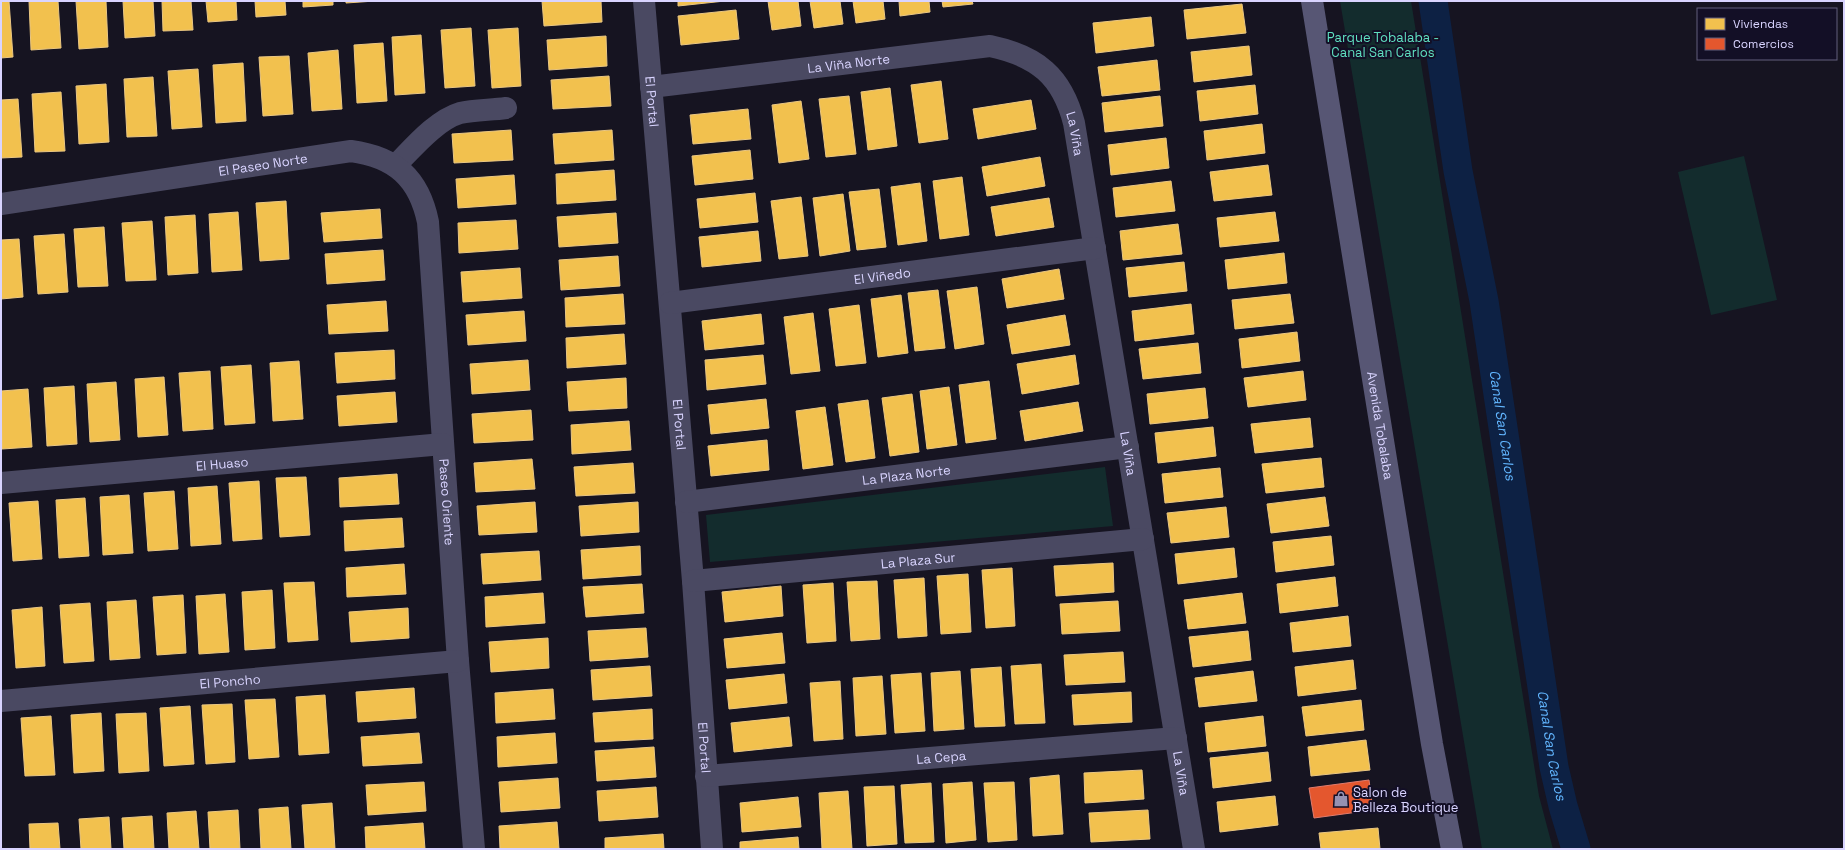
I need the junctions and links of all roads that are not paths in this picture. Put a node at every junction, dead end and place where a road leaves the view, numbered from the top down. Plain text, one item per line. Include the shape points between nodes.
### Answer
1 (644, 1) edge
2 (1312, 1) edge
3 (1041, 67) joint
4 (650, 87) junction
5 (506, 108) dead end
6 (395, 166) junction
7 (1, 204) edge
8 (1095, 248) junction
9 (670, 303) junction
10 (443, 444) junction
11 (1128, 447) junction
12 (1, 483) edge
13 (686, 502) junction
14 (1143, 539) junction
15 (693, 581) junction
16 (458, 661) junction
17 (1, 701) edge
18 (1176, 738) junction
19 (706, 776) junction
20 (474, 849) edge
21 (712, 849) edge
22 (1194, 849) edge
23 (1452, 849) edge

1 - 4 street, El Portal
2 - 23 main road, Avenida Tobalaba via 1432,744
3 - 4 street, La Viña Norte via 1026,56 990,46
3 - 8 street, La Viña via 1056,83 1070,107
4 - 9 street, El Portal
5 - 6 street via 470,112 449,118 438,125
6 - 7 street, El Paseo Norte via 381,158 351,152
6 - 10 street, Paseo Oriente via 418,190 428,222
8 - 9 street, El Viñedo
8 - 11 street, La Viña
9 - 13 street, El Portal
10 - 12 street, El Huaso
10 - 16 street, Paseo Oriente
11 - 13 street, La Plaza Norte
11 - 14 street, La Viña
13 - 15 street, El Portal
14 - 15 street, La Plaza Sur
14 - 18 street, La Viña
15 - 19 street, El Portal
16 - 17 street, El Poncho
16 - 20 street, Paseo Oriente
18 - 19 street, La Cepa
18 - 22 street, La Viña
19 - 21 street, El Portal

